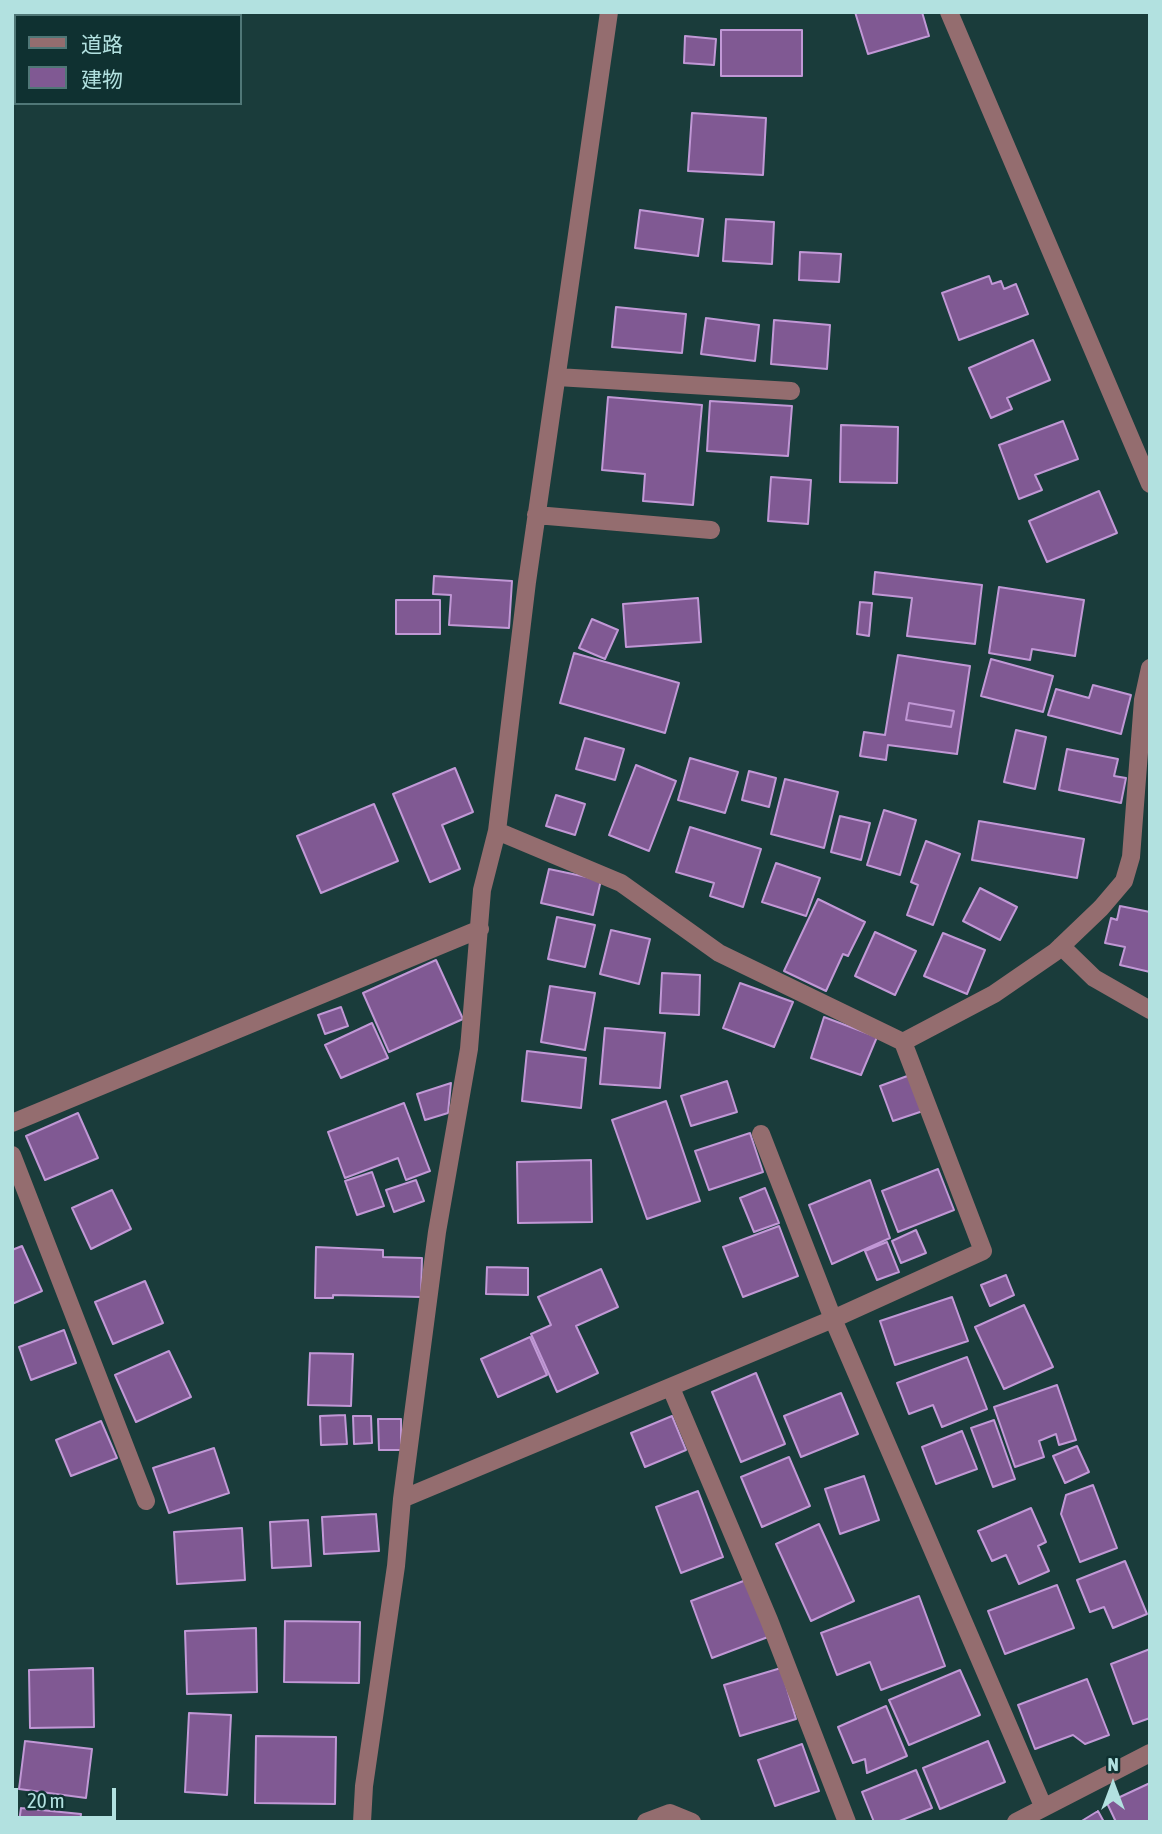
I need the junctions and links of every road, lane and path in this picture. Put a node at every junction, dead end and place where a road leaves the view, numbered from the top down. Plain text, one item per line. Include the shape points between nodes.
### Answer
1 (609, 12) edge
2 (949, 12) edge
3 (556, 377) junction
4 (791, 391) dead end
5 (1132, 438) junction
6 (1150, 444) edge
7 (1150, 484) edge
8 (536, 515) junction
9 (711, 530) dead end
10 (1150, 668) edge
11 (497, 831) junction
12 (480, 929) junction
13 (1061, 946) junction
14 (1150, 1010) edge
15 (903, 1042) junction
16 (12, 1123) edge
17 (761, 1134) dead end
18 (12, 1155) edge
19 (833, 1319) junction
20 (671, 1388) junction
21 (402, 1499) junction
22 (146, 1501) dead end
23 (1150, 1753) edge
24 (1043, 1806) junction
25 (362, 1822) edge
26 (646, 1822) edge
27 (692, 1822) edge
28 (847, 1822) edge
29 (1016, 1822) edge

1 - 3 street
2 - 5 street
3 - 4 street
3 - 8 street
5 - 6 street
5 - 7 street
8 - 9 street
8 - 11 street
10 - 13 street via 1143,700 1129,869 1115,894
11 - 12 street via 482,890
11 - 15 street via 621,883 719,953
12 - 16 street
12 - 21 street via 469,1048 437,1232
13 - 14 street via 1094,978
13 - 15 street via 994,994
15 - 19 street via 983,1251
17 - 19 street
18 - 22 street
19 - 20 street
19 - 24 street
20 - 21 street
20 - 28 street via 769,1620
21 - 25 street
23 - 24 street
24 - 29 street
26 - 27 street via 670,1813

